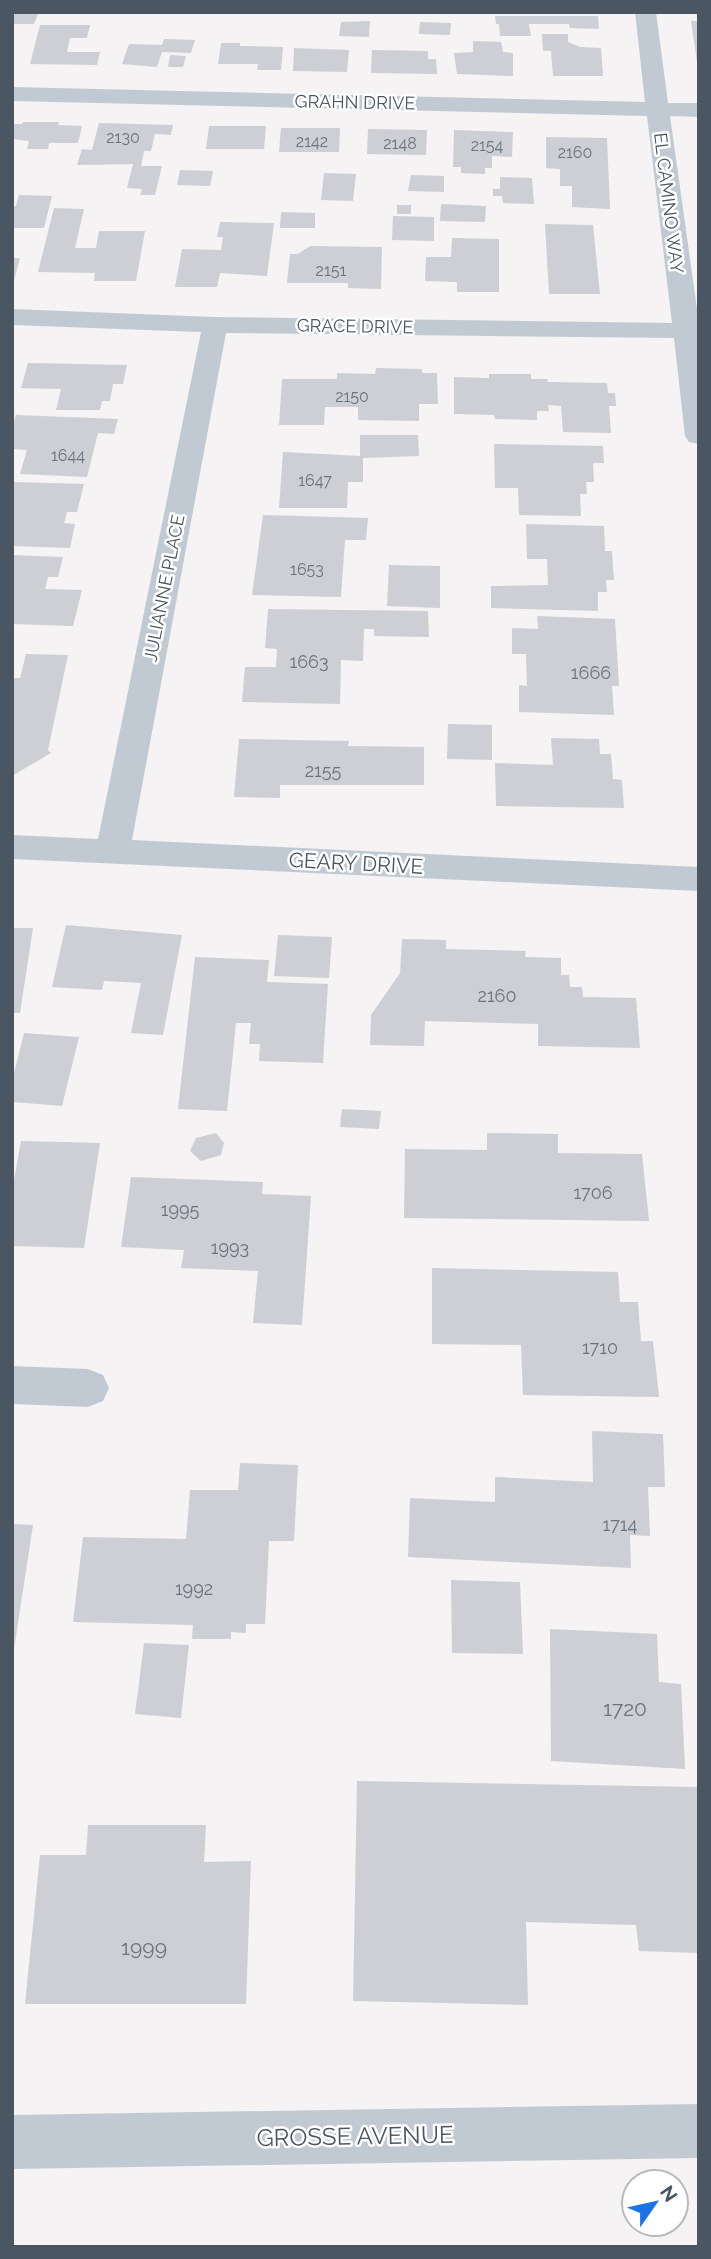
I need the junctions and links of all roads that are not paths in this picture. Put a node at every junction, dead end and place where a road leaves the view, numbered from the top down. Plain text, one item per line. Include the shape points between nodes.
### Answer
1 (645, 12) edge
2 (12, 94) edge
3 (657, 109) junction
4 (699, 110) edge
5 (12, 317) edge
6 (215, 325) junction
7 (692, 331) edge
8 (699, 436) edge
9 (12, 847) edge
10 (113, 851) junction
11 (699, 879) edge
12 (12, 1385) edge
13 (88, 1388) dead end
14 (699, 2131) edge
15 (12, 2142) edge

1 - 3 street, EL CAMINO WAY
2 - 3 street, GRAHN DRIVE
3 - 4 street, GRAHN DRIVE
3 - 7 street, EL CAMINO WAY
5 - 6 street, GRACE DRIVE
6 - 7 street, GRACE DRIVE
6 - 10 street, JULIANNE PLACE
7 - 8 street, EL CAMINO WAY
9 - 10 street, GEARY DRIVE
10 - 11 street, GEARY DRIVE
12 - 13 street
14 - 15 street, GROSSE AVENUE

